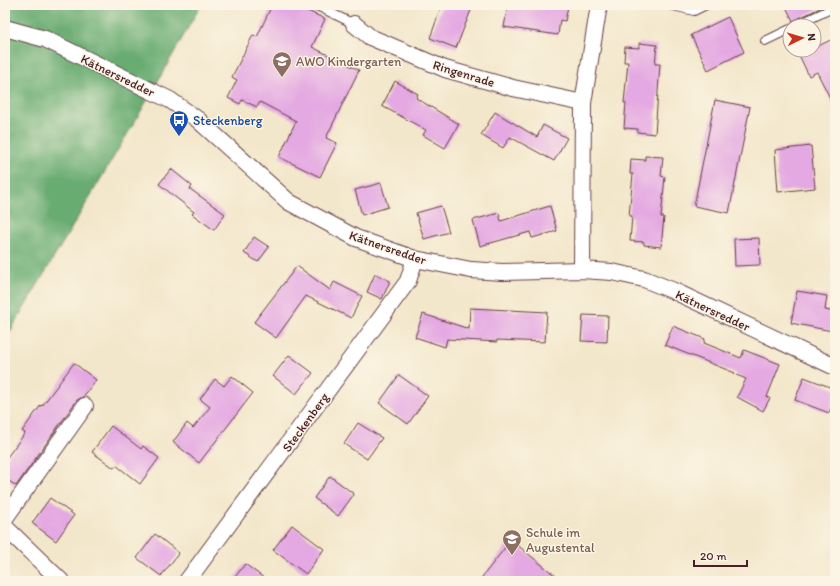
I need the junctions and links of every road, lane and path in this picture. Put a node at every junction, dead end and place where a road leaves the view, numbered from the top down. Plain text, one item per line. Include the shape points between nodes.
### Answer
1 (315, 5) edge
2 (599, 5) edge
3 (669, 5) edge
4 (706, 5) edge
5 (835, 7) edge
6 (812, 18) edge
7 (354, 24) joint
8 (5, 28) edge
9 (782, 32) edge
10 (765, 41) dead end
11 (583, 103) junction
12 (415, 259) junction
13 (582, 270) junction
14 (835, 367) edge
15 (85, 406) dead end
16 (5, 518) edge
17 (5, 527) edge
18 (61, 581) edge
19 (187, 581) edge

1 - 7 lane
2 - 11 street
3 - 4 lane via 694,11
5 - 6 lane
7 - 11 street, Ringenrade via 370,37 445,69 513,88
8 - 12 street, Kätnersredder via 45,39 170,100 197,119 289,202 356,238
9 - 10 lane
11 - 13 street
12 - 13 street, Kätnersredder via 502,272
12 - 19 street, Steckenberg via 408,281
13 - 14 street, Kätnersredder via 612,272 644,279
15 - 16 street
17 - 18 street

